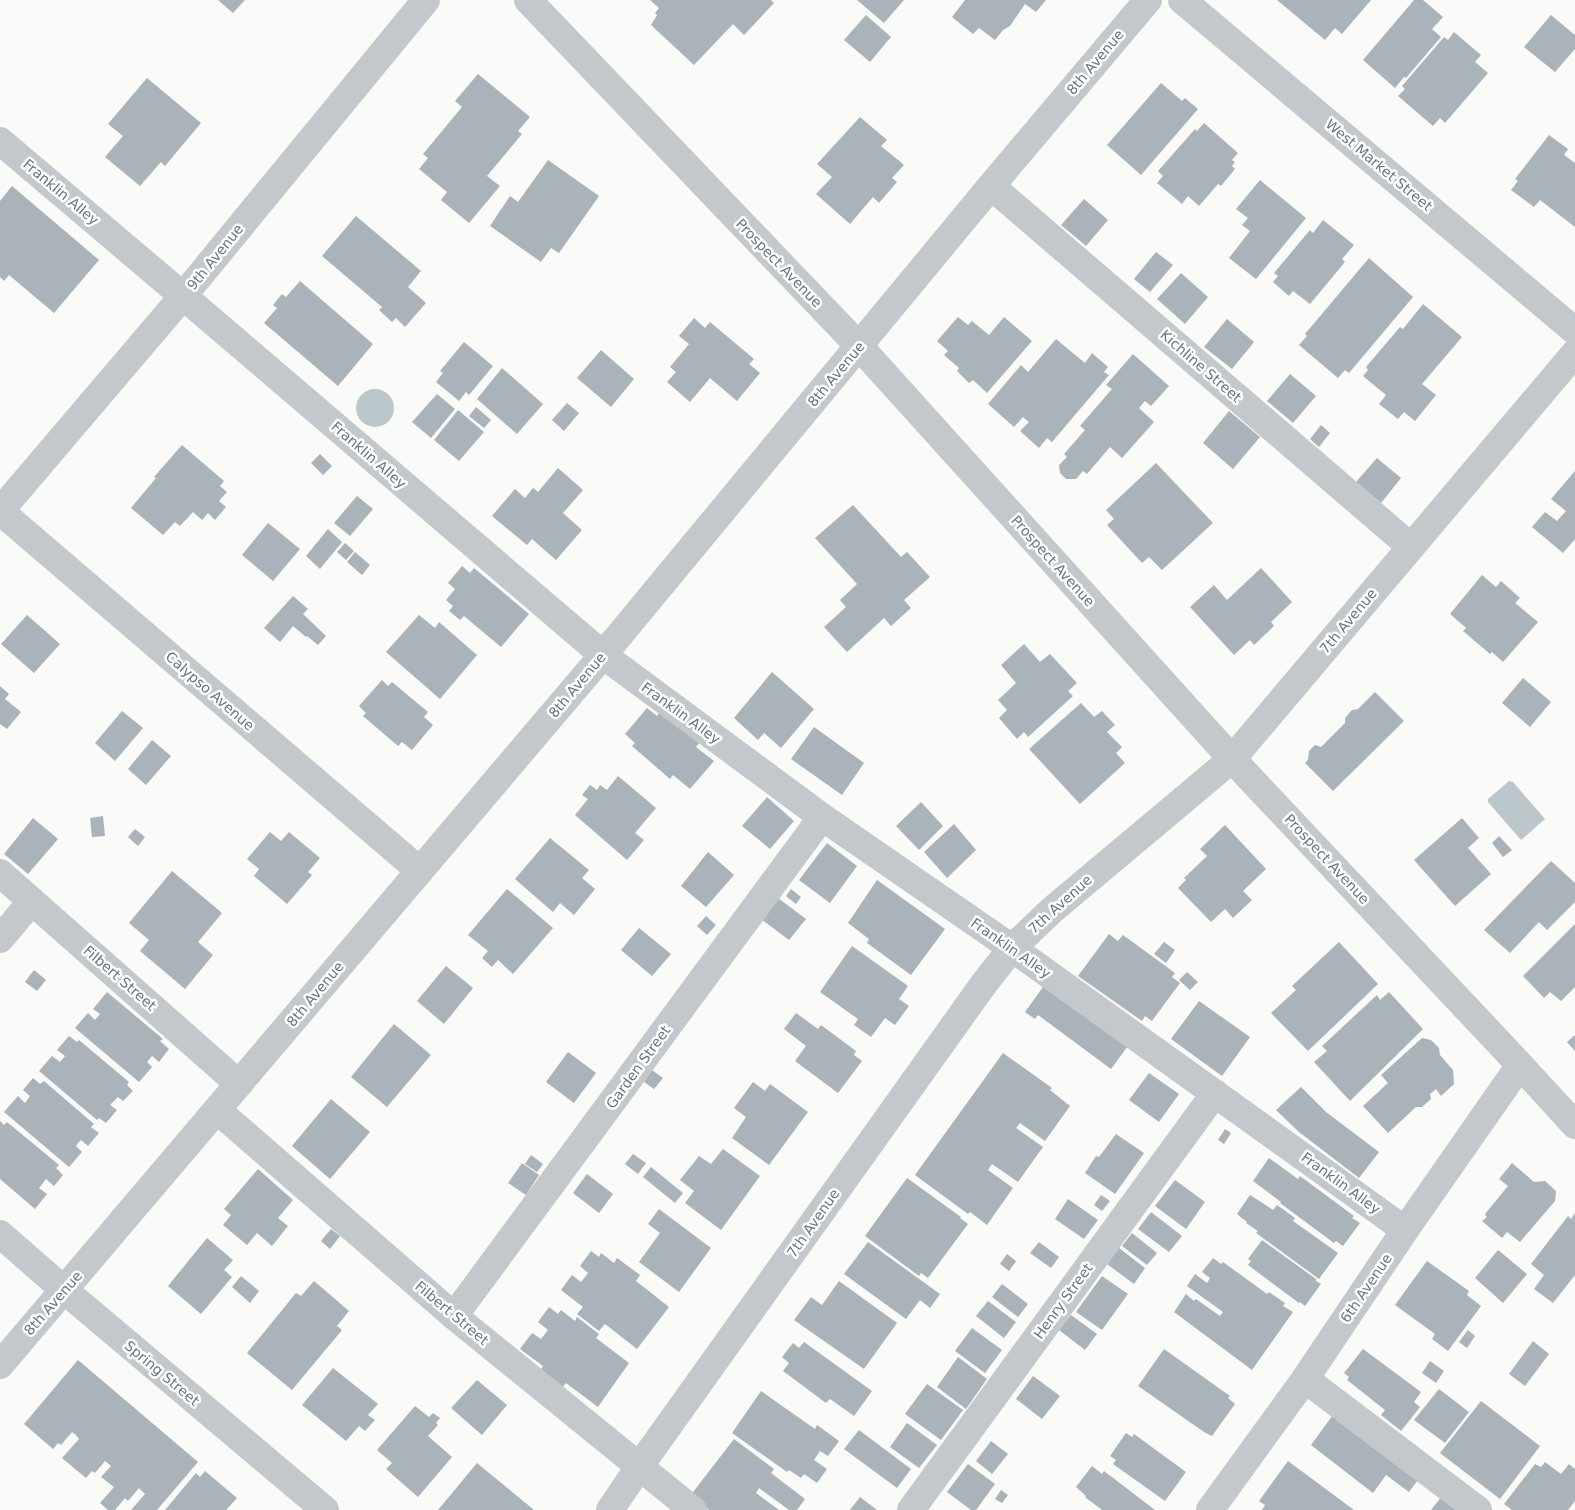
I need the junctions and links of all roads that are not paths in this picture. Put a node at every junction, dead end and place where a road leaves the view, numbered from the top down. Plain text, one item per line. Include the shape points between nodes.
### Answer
1 (426, 0) edge
2 (528, 0) edge
3 (1148, 0) edge
4 (1182, 0) edge
5 (0, 141) edge
6 (991, 186) junction
7 (184, 296) junction
8 (1575, 331) edge
9 (859, 346) junction
10 (1575, 353) edge
11 (0, 511) edge
12 (1411, 547) junction
13 (603, 655) junction
14 (1232, 759) junction
15 (822, 817) junction
16 (420, 871) junction
17 (0, 873) edge
18 (32, 901) junction
19 (0, 939) edge
20 (1012, 948) junction
21 (1520, 1065) junction
22 (240, 1084) junction
23 (1215, 1093) junction
24 (217, 1110) junction
25 (1575, 1125) edge
26 (1405, 1230) junction
27 (0, 1234) edge
28 (64, 1290) junction
29 (454, 1316) junction
30 (0, 1365) edge
31 (1305, 1379) junction
32 (639, 1467) junction
33 (325, 1510) edge
34 (610, 1510) edge
35 (693, 1510) edge
36 (910, 1510) edge
37 (1210, 1510) edge
38 (1478, 1510) edge

1 - 7 street, 9th Avenue
2 - 9 street, Prospect Avenue
3 - 6 street, 8th Avenue
4 - 8 street, West Market Street
5 - 7 street, Franklin Alley
6 - 9 street, 8th Avenue
6 - 12 street, Kichline Street
7 - 11 street, 9th Avenue
7 - 13 street, Franklin Alley
9 - 13 street, 8th Avenue
9 - 14 street, Prospect Avenue
10 - 12 street, 7th Avenue
11 - 16 street, Calypso Avenue
12 - 14 street, 7th Avenue
13 - 15 street, Franklin Alley
13 - 16 street, 8th Avenue
14 - 20 street, 7th Avenue via 1052,910
14 - 21 street, Prospect Avenue
15 - 20 street, Franklin Alley
15 - 29 street, Garden Street
16 - 22 street, 8th Avenue
17 - 18 street, Filbert Street
18 - 19 street
18 - 22 street, Filbert Street
20 - 23 street, Franklin Alley
20 - 32 street, 7th Avenue
21 - 25 street, Prospect Avenue
21 - 26 street, 6th Avenue
22 - 24 street, 8th Avenue
23 - 26 street, Franklin Alley
23 - 36 street, Henry Street
24 - 28 street, 8th Avenue
24 - 29 street, Filbert Street
26 - 31 street, 6th Avenue
27 - 28 street, Spring Street
28 - 30 street, 8th Avenue
28 - 33 street, Spring Street
29 - 32 street, Filbert Street
31 - 37 street, 6th Avenue
31 - 38 street
32 - 34 street, 7th Avenue
32 - 35 street, Filbert Street

